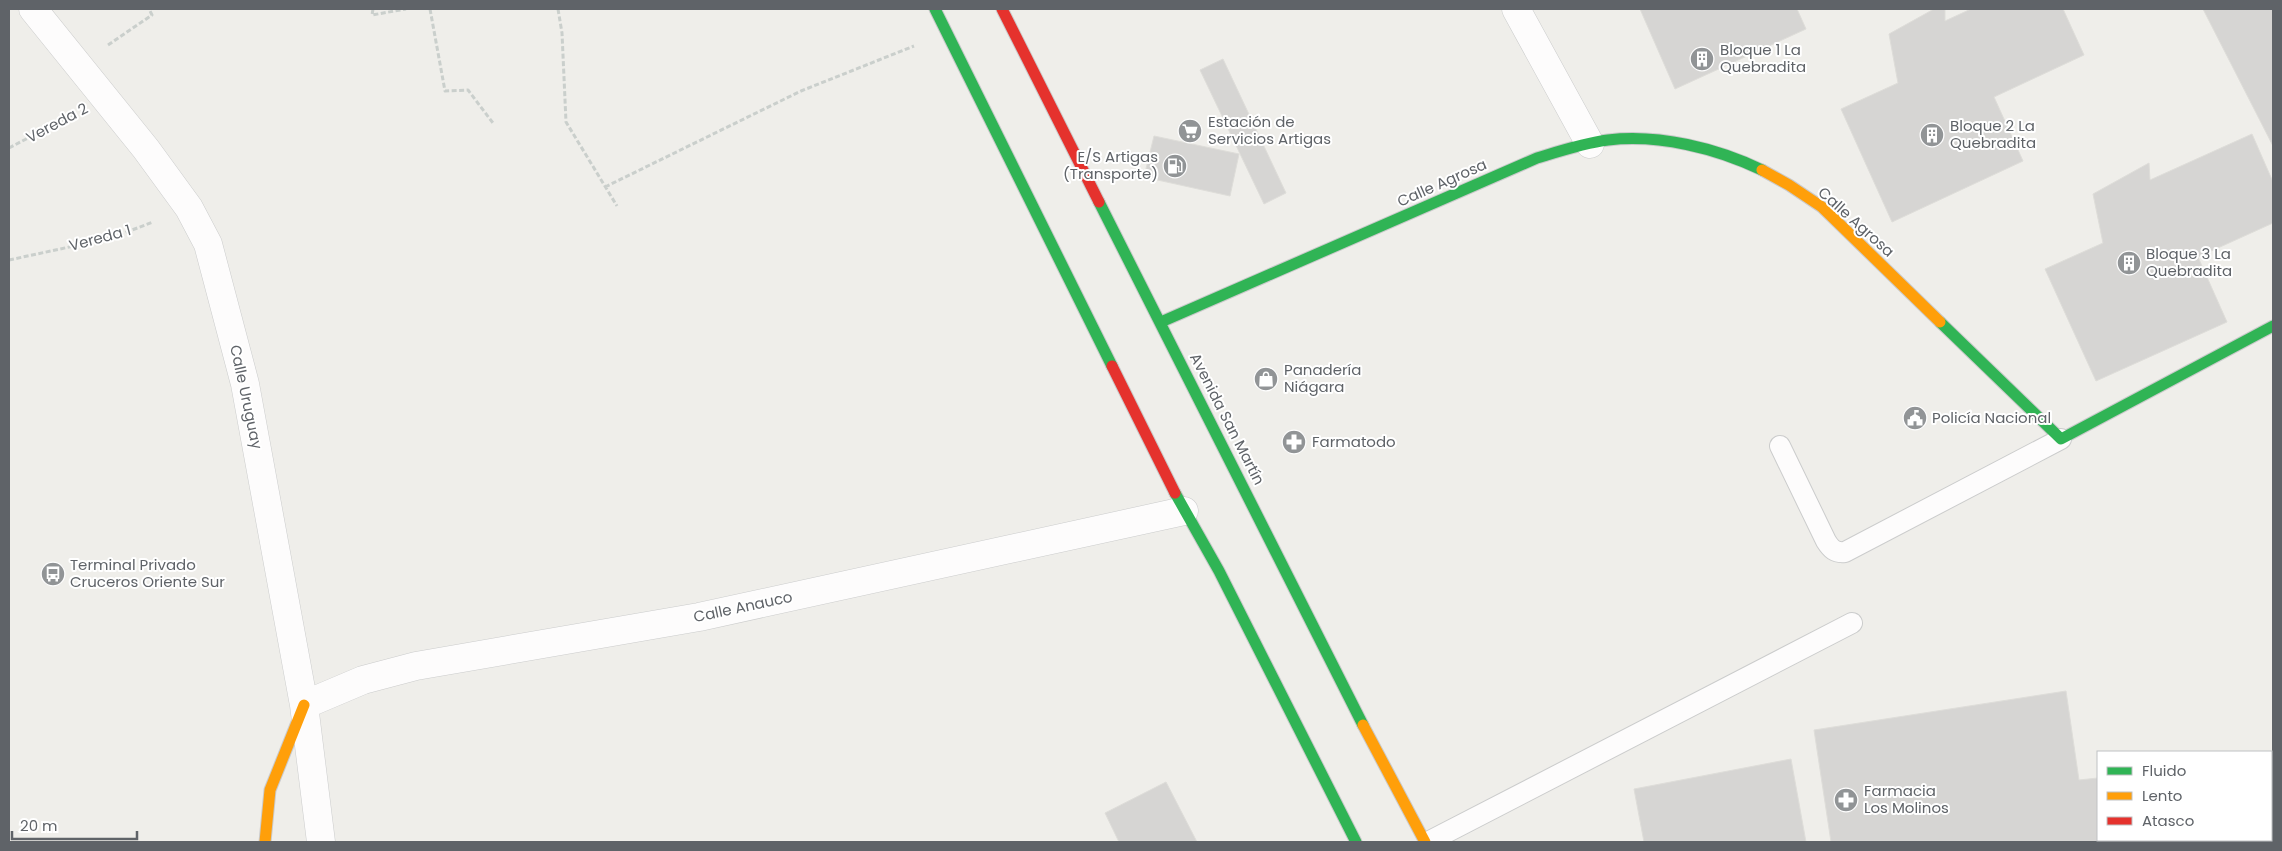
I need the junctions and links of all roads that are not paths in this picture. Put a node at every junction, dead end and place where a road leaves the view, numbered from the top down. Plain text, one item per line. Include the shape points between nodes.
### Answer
1 (33, 9) edge
2 (935, 9) edge
3 (1002, 9) edge
4 (1516, 9) edge
5 (1590, 144) junction
6 (1160, 322) junction
7 (2273, 326) edge
8 (2062, 439) junction
9 (1780, 446) dead end
10 (1184, 511) junction
11 (1852, 623) dead end
12 (304, 705) junction
13 (265, 842) edge
14 (321, 842) edge
15 (1356, 842) edge
16 (1426, 842) edge

1 - 12 street, Calle Uruguay via 146,149 189,208 208,244 245,384
2 - 10 main road
3 - 6 main road, Avenida San Martín
4 - 5 street
5 - 6 main road, Calle Agrosa via 1537,158
5 - 8 main road, Calle Agrosa via 1618,139 1672,142 1714,152 1776,178 1822,207
6 - 16 main road, Avenida San Martín
7 - 8 main road
8 - 9 lane via 1845,552 1831,549 1826,541
10 - 12 street, Calle Anauco via 698,618 416,666 363,680
10 - 15 main road via 1219,571
11 - 16 lane
12 - 13 main road via 270,790
12 - 14 street, Calle Uruguay

